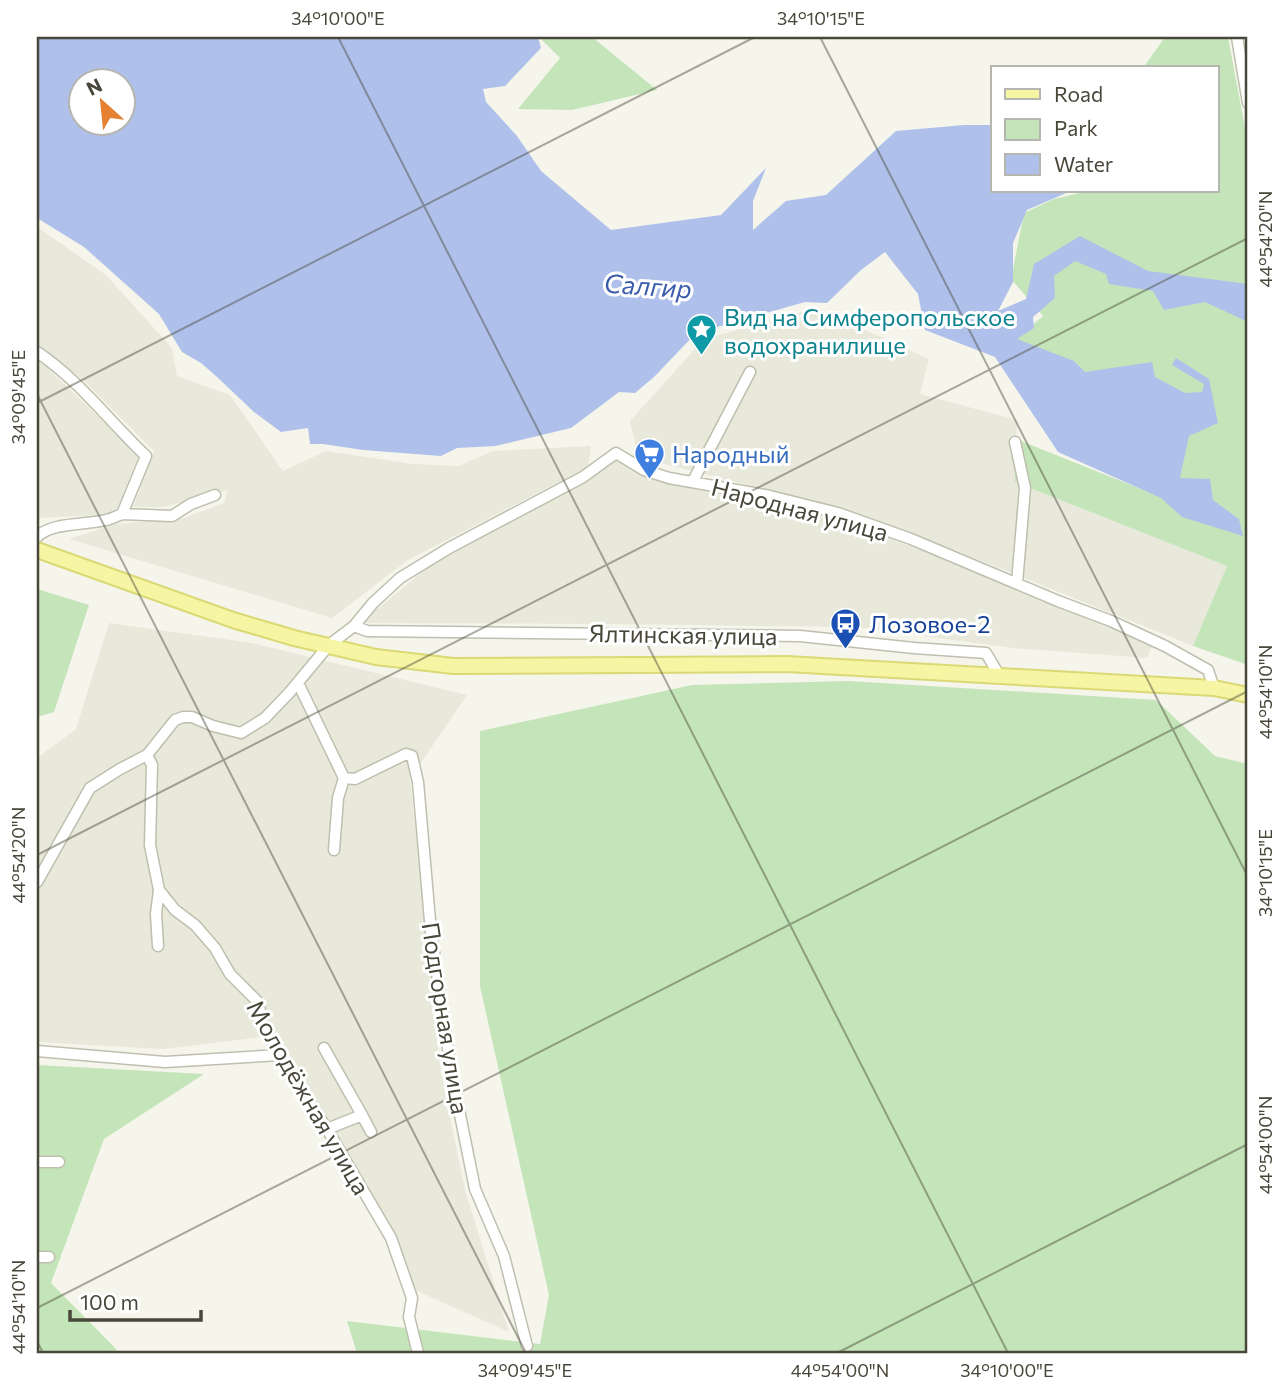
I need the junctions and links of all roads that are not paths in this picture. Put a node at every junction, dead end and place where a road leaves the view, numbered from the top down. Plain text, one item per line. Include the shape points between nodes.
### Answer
1 (1237, 37) edge
2 (1248, 103) edge
3 (37, 352) edge
4 (750, 372) dead end
5 (1015, 442) dead end
6 (694, 481) junction
7 (215, 495) dead end
8 (122, 514) junction
9 (37, 537) edge
10 (37, 550) edge
11 (1017, 583) junction
12 (354, 626) junction
13 (329, 645) junction
14 (999, 675) junction
15 (298, 683) junction
16 (1214, 688) junction
17 (1248, 695) edge
18 (147, 755) junction
19 (344, 778) junction
20 (334, 850) dead end
21 (37, 882) edge
22 (159, 890) junction
23 (158, 946) dead end
24 (324, 1048) dead end
25 (37, 1051) edge
26 (279, 1055) junction
27 (362, 1115) junction
28 (327, 1129) junction
29 (371, 1132) dead end
30 (37, 1162) edge
31 (59, 1162) dead end
32 (37, 1257) edge
33 (49, 1257) dead end
34 (527, 1346) dead end
35 (418, 1353) edge

1 - 2 street
3 - 8 street via 92,398 146,456
4 - 6 street
5 - 11 street via 1025,488
6 - 11 street, Народная улица via 838,513
6 - 12 street, Народная улица via 644,470 616,453 583,477 400,578
7 - 8 street via 172,516
8 - 9 street
10 - 13 main road via 233,620
11 - 16 street, Народная улица via 1165,646 1208,670
12 - 13 street, Народная улица
12 - 14 street, Ялтинская улица via 367,631 800,636 986,653
13 - 14 main road via 376,657 453,666 786,664
13 - 15 street, Народная улица
14 - 16 main road
15 - 18 street, Народная улица via 265,718 241,733 183,717 175,720
15 - 19 street
16 - 17 main road
18 - 21 street via 90,788
18 - 22 street via 152,765 150,845
19 - 20 street
19 - 34 street, Подгорная улица via 355,779 406,754 412,756 451,1070 475,1189 503,1256
22 - 23 street
22 - 26 street, Молодёжная улица via 195,925 230,974 258,1002
24 - 27 street
25 - 26 street via 165,1062
26 - 28 street, Молодёжная улица
27 - 28 street
27 - 29 street
28 - 35 street, Молодёжная улица via 391,1238 412,1298 409,1317
30 - 31 street
32 - 33 street

